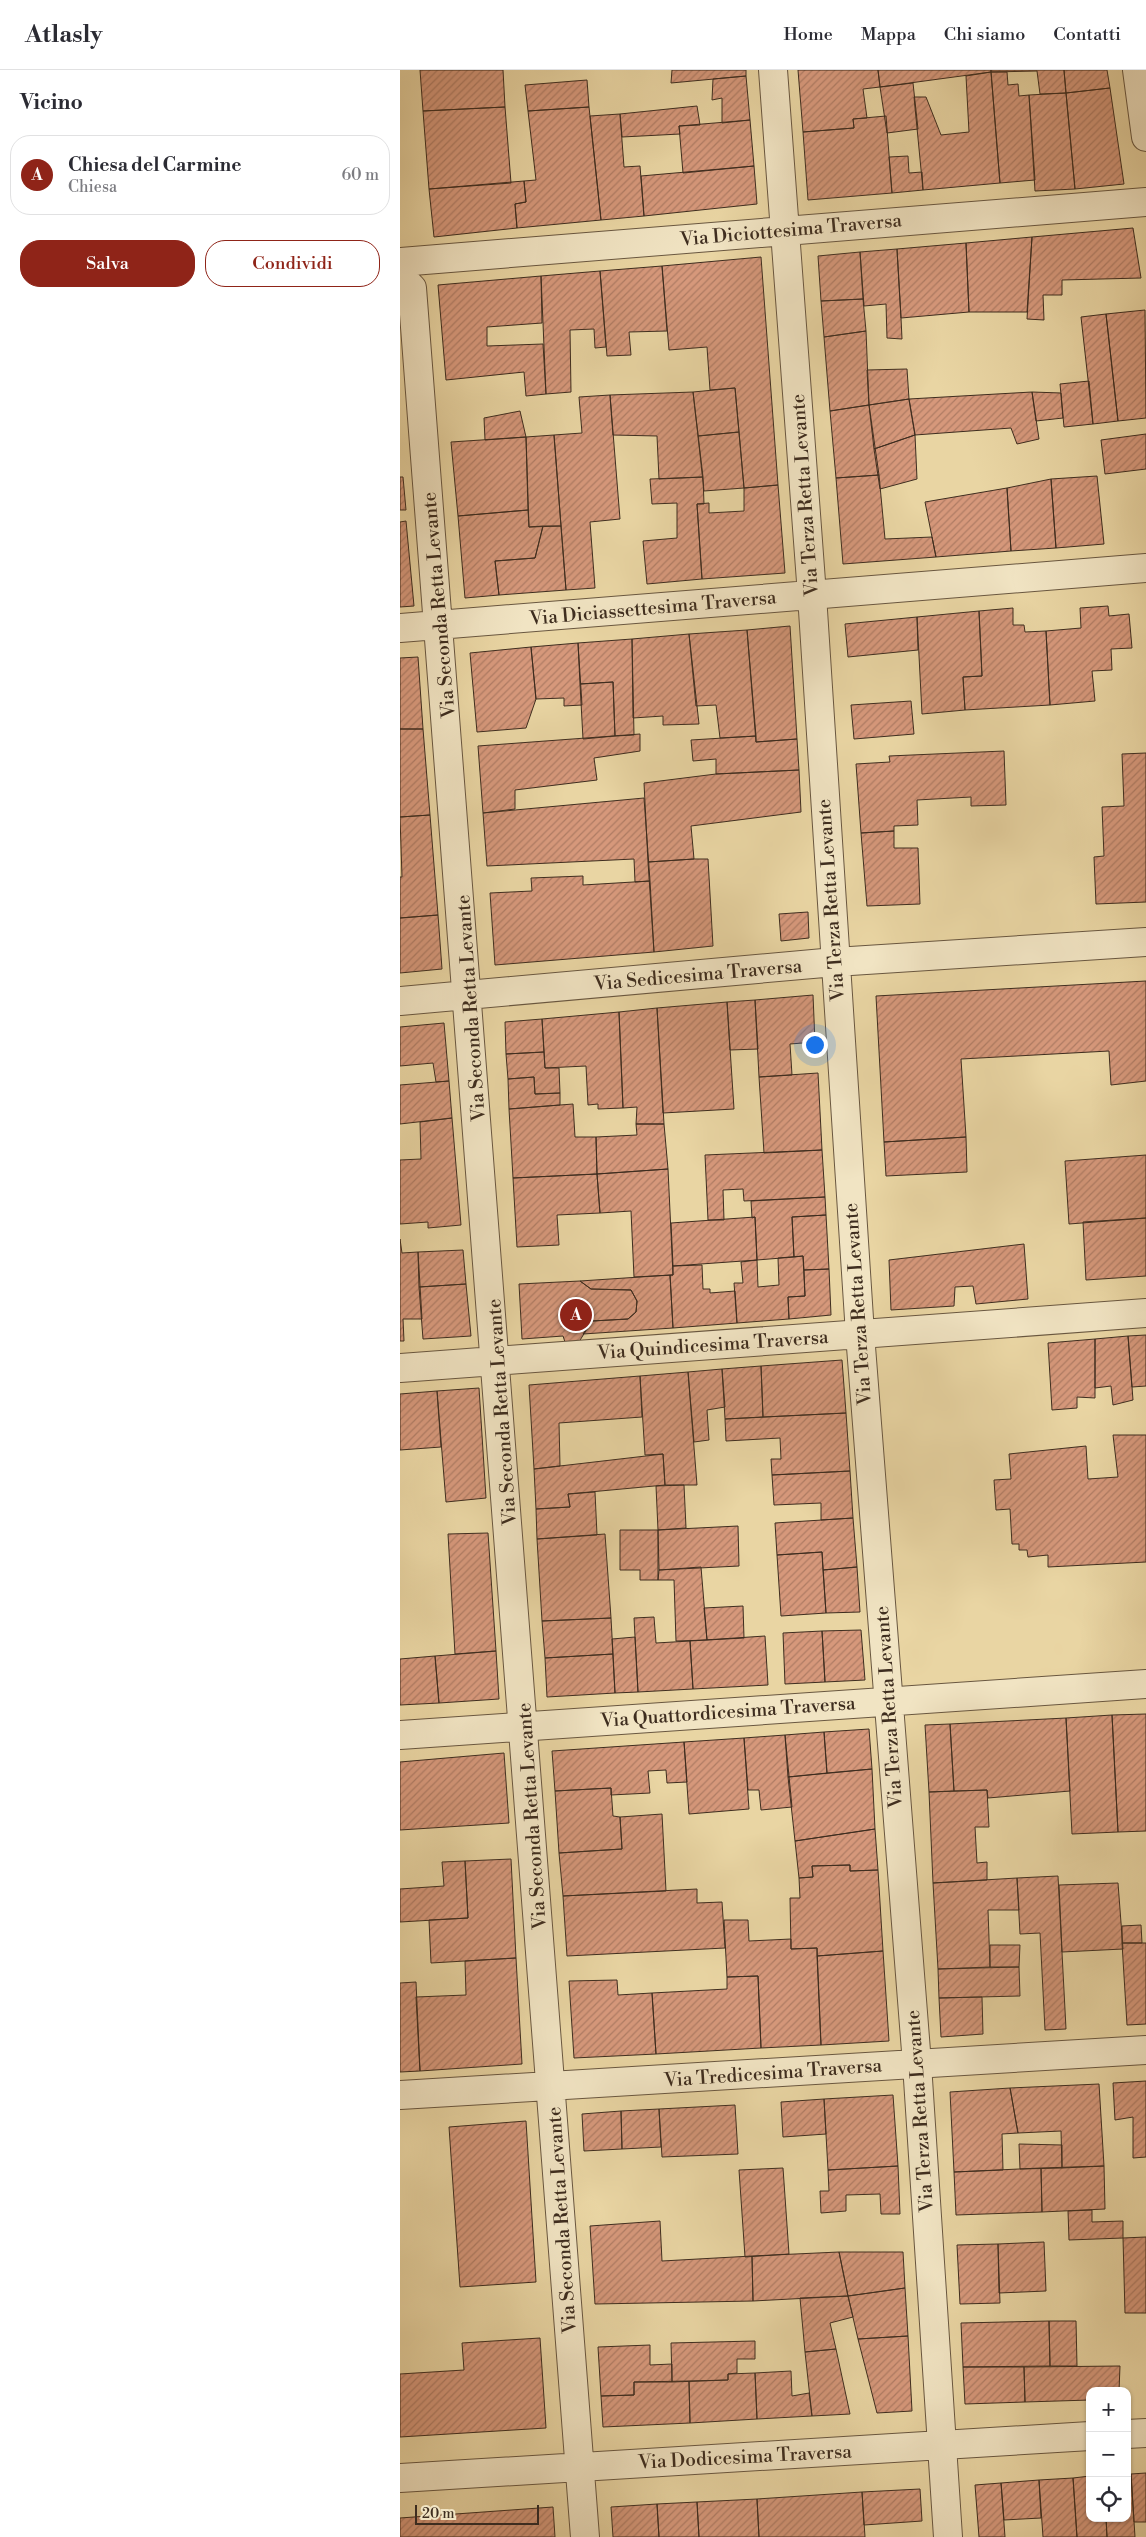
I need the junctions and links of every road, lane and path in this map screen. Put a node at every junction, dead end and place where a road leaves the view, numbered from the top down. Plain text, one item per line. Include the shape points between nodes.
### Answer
1 (772, 70) edge
2 (1137, 70) edge
3 (1146, 137) edge
4 (1146, 202) edge
5 (784, 230) junction
6 (400, 262) edge
7 (406, 282) edge
8 (1146, 568) edge
9 (812, 595) junction
10 (441, 625) junction
11 (400, 628) edge
12 (1146, 942) edge
13 (835, 962) junction
14 (471, 995) junction
15 (400, 1001) edge
16 (1146, 1313) edge
17 (860, 1334) junction
18 (499, 1360) junction
19 (400, 1368) edge
20 (1146, 1684) edge
21 (889, 1702) junction
22 (525, 1726) junction
23 (400, 1735) edge
24 (1146, 2050) edge
25 (917, 2064) junction
26 (552, 2086) junction
27 (400, 2095) edge
28 (1146, 2433) edge
29 (1131, 2434) edge
30 (1086, 2436) edge
31 (942, 2445) junction
32 (580, 2467) junction
33 (400, 2478) edge
34 (585, 2537) edge
35 (948, 2537) edge

1 - 5 street, Via Terza Retta Levante
2 - 3 street
4 - 5 street, Via Diciottesima Traversa
5 - 6 street, Via Diciottesima Traversa
5 - 9 street, Via Terza Retta Levante
7 - 10 street, Via Seconda Retta Levante
8 - 9 street, Via Diciassettesima Traversa
9 - 10 street, Via Diciassettesima Traversa
9 - 13 street, Via Terza Retta Levante
10 - 11 street, Via Diciassettesima Traversa
10 - 14 street, Via Seconda Retta Levante
12 - 13 street, Via Sedicesima Traversa
13 - 14 street, Via Sedicesima Traversa
13 - 17 street, Via Terza Retta Levante
14 - 15 street, Via Sedicesima Traversa
14 - 18 street, Via Seconda Retta Levante
16 - 17 street, Via Quindicesima Traversa
17 - 18 street, Via Quindicesima Traversa
17 - 21 street, Via Terza Retta Levante
18 - 19 street, Via Quindicesima Traversa
18 - 22 street, Via Seconda Retta Levante
20 - 21 street, Via Quattordicesima Traversa
21 - 22 street, Via Quattordicesima Traversa
21 - 25 street, Via Terza Retta Levante
22 - 23 street, Via Quattordicesima Traversa
22 - 26 street, Via Seconda Retta Levante
24 - 25 street, Via Tredicesima Traversa
25 - 26 street, Via Tredicesima Traversa
25 - 31 street, Via Terza Retta Levante
26 - 27 street, Via Tredicesima Traversa
26 - 32 street, Via Seconda Retta Levante
28 - 29 street
30 - 31 street, Via Dodicesima Traversa
31 - 32 street, Via Dodicesima Traversa
31 - 35 street, Via Terza Retta Levante
32 - 33 street, Via Dodicesima Traversa
32 - 34 street, Via Seconda Retta Levante

